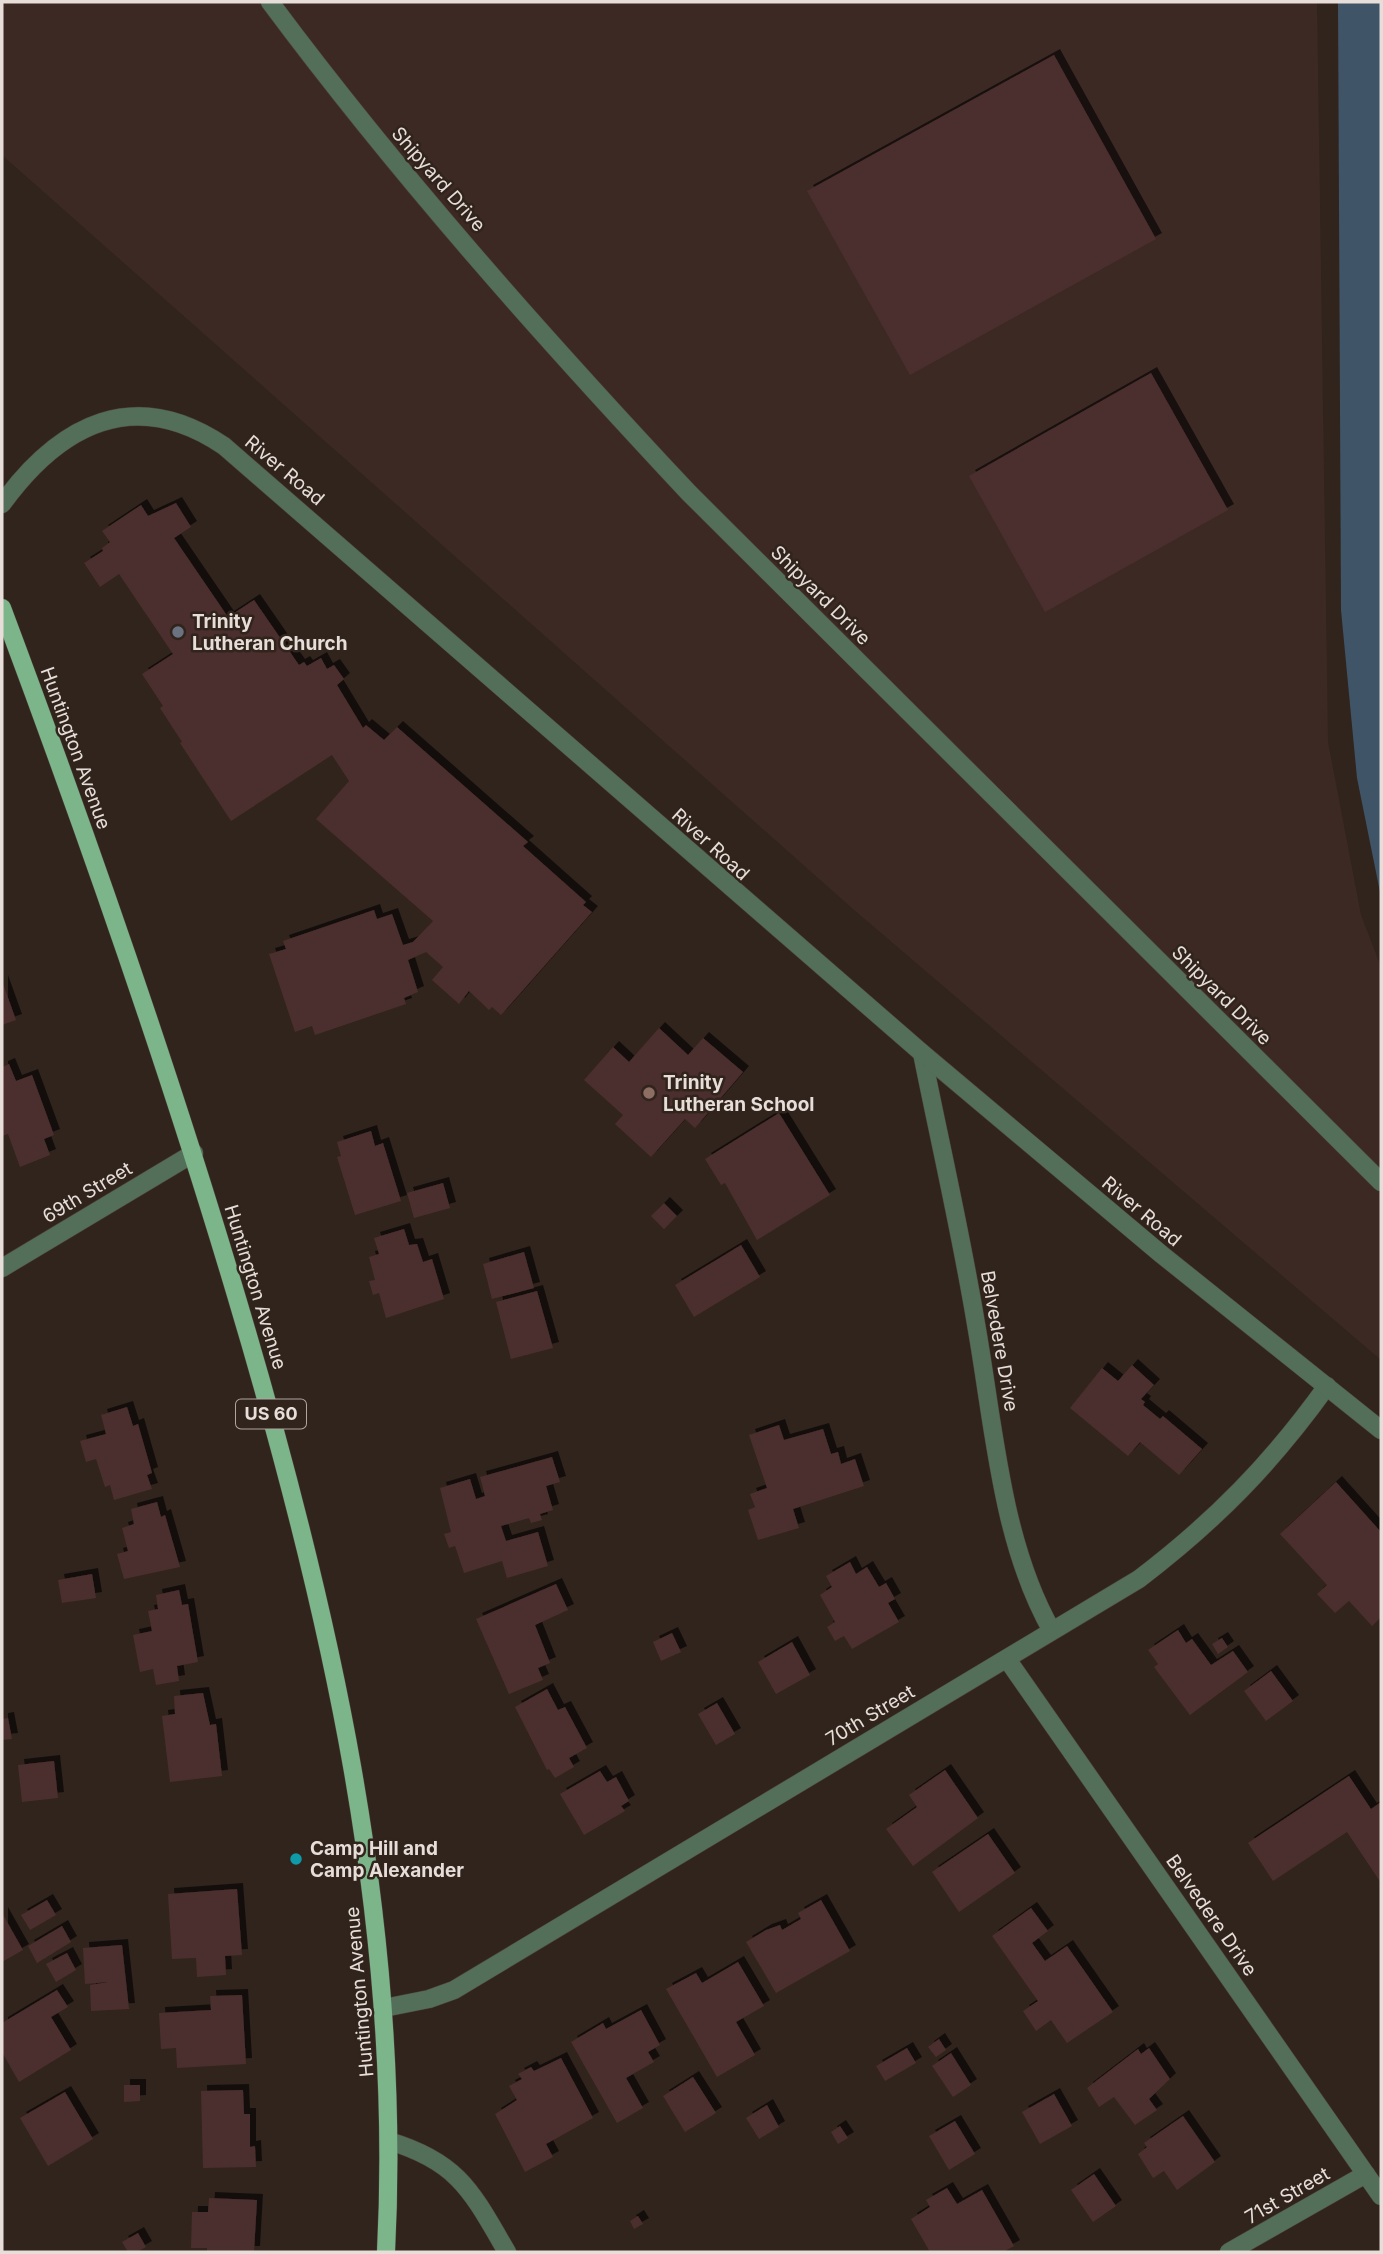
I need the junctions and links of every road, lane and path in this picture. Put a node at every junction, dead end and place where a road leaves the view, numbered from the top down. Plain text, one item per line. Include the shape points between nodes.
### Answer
1 (270, 2) edge
2 (2, 504) edge
3 (2, 608) edge
4 (922, 1053) junction
5 (194, 1153) junction
6 (1381, 1182) edge
7 (2, 1268) edge
8 (1327, 1386) junction
9 (1381, 1430) edge
10 (1052, 1631) junction
11 (1007, 1658) junction
12 (384, 2008) junction
13 (389, 2141) junction
14 (1366, 2175) junction
15 (1381, 2196) edge
16 (386, 2252) edge
17 (507, 2252) edge
18 (1229, 2252) edge

1 - 6 street, Shipyard Drive via 340,97 580,376 689,493
2 - 4 street, River Road via 44,458 94,424 146,414 201,430 327,533 700,864
3 - 5 main road, Huntington Avenue / US 60 via 112,905
4 - 8 street, River Road
4 - 10 street, Belvedere Drive via 968,1278 1015,1548
5 - 7 street, 69th Street
5 - 12 main road, Huntington Avenue / US 60 via 316,1581 352,1758
8 - 9 street, River Road
8 - 10 street, 70th Street via 1286,1444 1183,1546 1139,1579
10 - 11 street, 70th Street
11 - 12 street, 70th Street via 461,1987
11 - 14 street, Belvedere Drive
12 - 13 main road, Huntington Avenue / US 60
13 - 16 main road, Huntington Avenue / US 60
13 - 17 street via 443,2162 482,2210
14 - 15 street, Belvedere Drive
14 - 18 street, 71st Street

